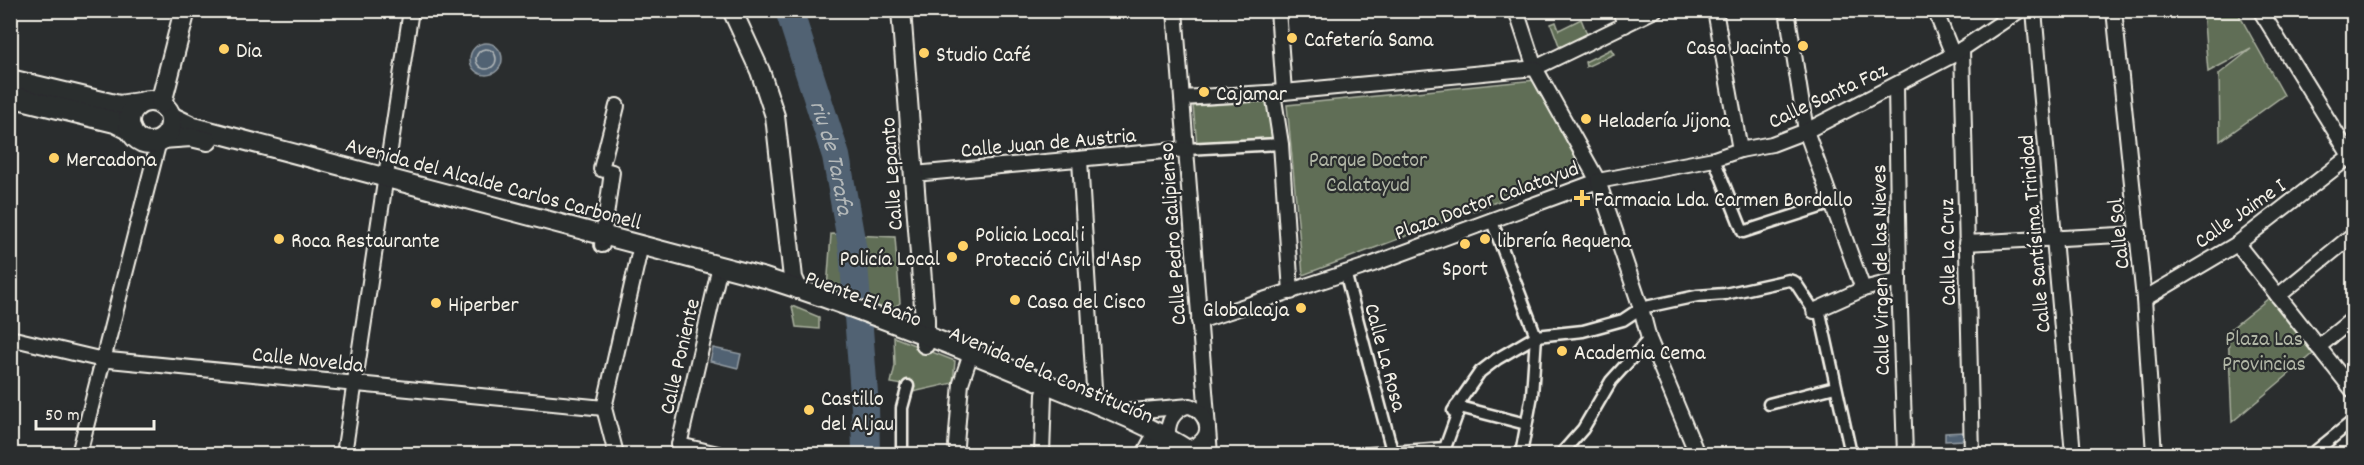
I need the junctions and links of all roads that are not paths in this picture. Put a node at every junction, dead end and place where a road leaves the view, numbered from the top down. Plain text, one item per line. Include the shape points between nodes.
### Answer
1 (184, 10) edge
2 (411, 10) edge
3 (724, 10) edge
4 (732, 10) edge
5 (901, 10) edge
6 (1175, 10) edge
7 (1278, 10) edge
8 (1516, 10) edge
9 (1620, 10) edge
10 (1655, 10) edge
11 (1715, 10) edge
12 (1787, 10) edge
13 (1935, 10) edge
14 (2020, 10) edge
15 (2034, 10) edge
16 (2114, 10) edge
17 (2259, 10) edge
18 (1625, 25) junction
19 (1958, 52) junction
20 (1535, 68) junction
21 (10, 80) edge
22 (1896, 85) junction
23 (1278, 92) junction
24 (10, 96) edge
25 (1182, 98) junction
26 (139, 104) junction
27 (618, 106) dead end
28 (166, 109) junction
29 (131, 130) junction
30 (1806, 131) junction
31 (156, 141) junction
32 (1281, 144) junction
33 (1186, 149) junction
34 (1740, 150) junction
35 (2352, 157) edge
36 (1714, 159) junction
37 (1080, 160) junction
38 (914, 174) junction
39 (1598, 181) junction
40 (386, 183) junction
41 (1833, 203) junction
42 (1491, 219) junction
43 (2138, 234) junction
44 (2354, 234) edge
45 (2054, 239) junction
46 (602, 240) junction
47 (1966, 243) junction
48 (2237, 244) junction
49 (640, 250) junction
50 (719, 271) junction
51 (1345, 273) junction
52 (765, 278) junction
53 (1899, 280) junction
54 (1863, 289) junction
55 (797, 291) junction
56 (1291, 292) junction
57 (2278, 296) junction
58 (2144, 299) junction
59 (1641, 308) junction
60 (1816, 310) junction
61 (2354, 318) edge
62 (1199, 321) junction
63 (1536, 336) junction
64 (10, 338) edge
65 (925, 339) junction
66 (1648, 339) junction
67 (2318, 347) junction
68 (99, 359) junction
69 (969, 362) junction
70 (354, 384) junction
71 (908, 386) dead end
72 (1835, 387) junction
73 (2354, 392) edge
74 (1044, 394) junction
75 (1095, 404) junction
76 (1769, 404) dead end
77 (1184, 406) junction
78 (1456, 406) junction
79 (604, 408) junction
80 (1115, 412) junction
81 (2354, 420) edge
82 (1526, 423) junction
83 (1207, 424) junction
84 (1169, 449) edge
85 (678, 450) edge
86 (956, 450) edge
87 (1392, 451) junction
88 (1437, 452) edge
89 (72, 454) edge
90 (79, 454) edge
91 (344, 454) edge
92 (614, 454) edge
93 (718, 454) edge
94 (902, 454) edge
95 (1042, 454) edge
96 (1210, 454) edge
97 (1363, 454) edge
98 (1521, 454) edge
99 (1561, 454) edge
100 (1697, 454) edge
101 (1851, 454) edge
102 (1905, 454) edge
103 (1971, 454) edge
104 (2073, 454) edge
105 (2154, 454) edge
106 (2312, 454) edge

1 - 28 main road
2 - 40 street
3 - 52 street via 752,72 766,117 781,248 780,264 775,273
4 - 55 street via 760,71 775,116
5 - 38 street, Calle Lepanto
6 - 25 street, Calle Pedro Galipienso
7 - 23 street
8 - 20 street, Plaza Doctor Calatayud
9 - 18 street
10 - 18 street
11 - 34 street
12 - 30 street
13 - 19 street
14 - 19 street, Calle Santa Faz
15 - 45 street, Calle Santísima Trinidad
16 - 43 street, Calle Sol
17 - 35 street
18 - 20 street
19 - 22 street, Calle Santa Faz
19 - 47 street, Calle La Cruz
20 - 23 street
20 - 39 street, Plaza Doctor Calatayud
21 - 26 main road via 119,106
22 - 30 street, Calle Santa Faz
22 - 53 street, Calle Virgen de las Nieves
23 - 25 street
23 - 32 street
24 - 29 main road via 115,122
25 - 33 street, Calle Pedro Galipienso
26 - 28 main road via 148,100
26 - 29 main road via 130,117
27 - 46 street via 601,169 612,172
28 - 31 main road via 170,128
28 - 40 street, Avenida del Alcalde Carlos Carbonell via 194,127
29 - 31 main road via 138,139
30 - 34 street, Calle Santa Faz via 1772,144
30 - 41 street
31 - 40 street, Avenida del Alcalde Carlos Carbonell via 191,137
31 - 68 street via 143,168
32 - 33 street
32 - 56 street
33 - 37 street, Calle Juan de Austria
33 - 62 street, Calle Pedro Galipienso
34 - 36 street, Calle Santa Faz
35 - 48 street, Calle Jaime I
36 - 39 street, Calle Santa Faz
36 - 41 street via 1743,232
37 - 38 street, Calle Juan de Austria
37 - 75 street
38 - 65 street, Calle Lepanto
39 - 42 street, Plaza Doctor Calatayud
39 - 59 street
40 - 46 street, Avenida del Alcalde Carlos Carbonell
40 - 70 street
41 - 54 street
42 - 51 street, Plaza Doctor Calatayud
42 - 63 street
43 - 45 street
43 - 58 street, Calle Sol
44 - 57 street
45 - 47 street
45 - 104 street, Calle Santísima Trinidad
46 - 49 street, Avenida del Alcalde Carlos Carbonell
47 - 103 street, Calle La Cruz
48 - 57 street
48 - 58 street, Calle Jaime I
49 - 50 street, Avenida del Alcalde Carlos Carbonell
49 - 79 street
50 - 52 street, Avenida del Alcalde Carlos Carbonell
50 - 55 street, Avenida del Alcalde Carlos Carbonell
50 - 85 street, Calle Poniente
51 - 56 street, Plaza Doctor Calatayud
51 - 87 street, Calle La Rosa
52 - 55 street, Avenida del Alcalde Carlos Carbonell
53 - 54 street
53 - 102 street, Calle Virgen de las Nieves
54 - 60 street
55 - 65 street, Puente El Baño
56 - 62 street, Plaza Doctor Calatayud
57 - 67 street
58 - 105 street, Calle Sol
59 - 60 street via 1789,280 1796,282
59 - 63 street via 1623,320 1583,331
59 - 66 street
60 - 72 street
61 - 67 street
62 - 83 street, Calle Pedro Galipienso
63 - 78 street via 1480,372
63 - 82 street
64 - 68 street, Calle Novelda
65 - 69 street, Avenida de la Constitución
65 - 75 street, Avenida de la Constitución
66 - 99 street via 1611,381 1583,429
66 - 100 street
67 - 73 street
68 - 70 street, Calle Novelda
68 - 89 street
68 - 90 street
69 - 74 street, Avenida de la Constitución
69 - 86 street via 961,383
70 - 79 street, Calle Novelda
70 - 91 street
71 - 94 street via 902,408
72 - 76 street
72 - 101 street
74 - 84 street, Avenida de la Constitución
74 - 95 street
75 - 80 street, Avenida de la Constitución
77 - 80 street, Avenida de la Constitución
77 - 83 street, Avenida de la Constitución via 1201,411
77 - 84 street, Avenida de la Constitución via 1169,422
78 - 82 street
78 - 88 street via 1454,411 1458,412 1445,448
79 - 92 street
80 - 84 street, Avenida de la Constitución
81 - 106 street
82 - 98 street
83 - 84 street via 1199,443
83 - 96 street, Calle Pedro Galipienso
85 - 93 street
87 - 88 street
87 - 97 street

